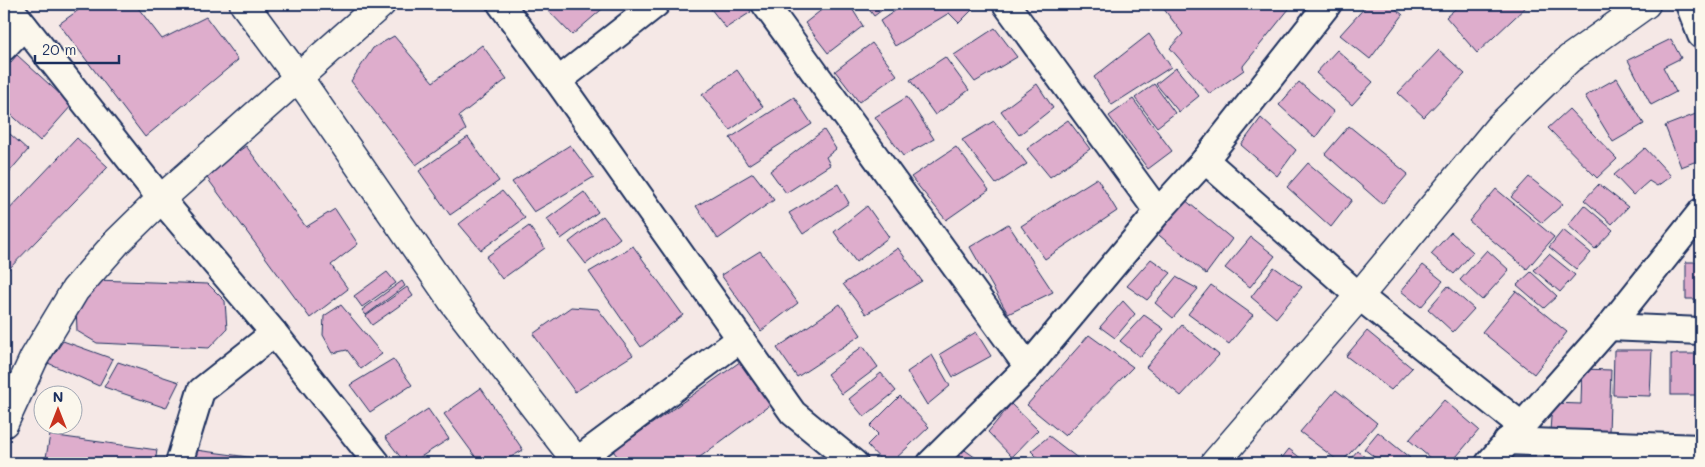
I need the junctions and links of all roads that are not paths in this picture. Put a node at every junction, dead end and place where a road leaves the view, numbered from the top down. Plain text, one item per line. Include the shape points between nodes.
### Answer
1 (7, 4) edge
2 (244, 4) edge
3 (381, 4) edge
4 (501, 4) edge
5 (656, 4) edge
6 (765, 4) edge
7 (1006, 4) edge
8 (1328, 4) edge
9 (1646, 4) edge
10 (1690, 4) edge
11 (24, 26) junction
12 (1701, 35) edge
13 (4, 47) edge
14 (298, 77) junction
15 (558, 81) junction
16 (1205, 160) junction
17 (161, 199) junction
18 (1158, 212) junction
19 (1701, 212) edge
20 (1359, 296) junction
21 (1608, 326) junction
22 (1701, 331) edge
23 (274, 333) junction
24 (740, 339) junction
25 (1028, 367) junction
26 (4, 423) edge
27 (1514, 433) junction
28 (1701, 448) edge
29 (179, 463) edge
30 (376, 463) edge
31 (576, 463) edge
32 (854, 463) edge
33 (931, 463) edge
34 (1215, 463) edge
35 (1489, 463) edge

1 - 11 street
2 - 14 street
3 - 14 street
4 - 15 street
5 - 15 street
6 - 25 street
7 - 18 street
8 - 16 street
9 - 20 street via 1569,59 1500,126
10 - 12 street
11 - 13 street
11 - 17 street
14 - 17 street
14 - 31 street via 454,303
15 - 24 street
16 - 18 street
16 - 20 street
17 - 23 street
17 - 26 street via 117,242 76,290 34,358
18 - 25 street
19 - 21 street
20 - 27 street
20 - 34 street
21 - 22 street
21 - 27 street
23 - 29 street via 201,391
23 - 30 street
24 - 31 street
24 - 32 street via 794,413
25 - 33 street
27 - 28 street
27 - 35 street

